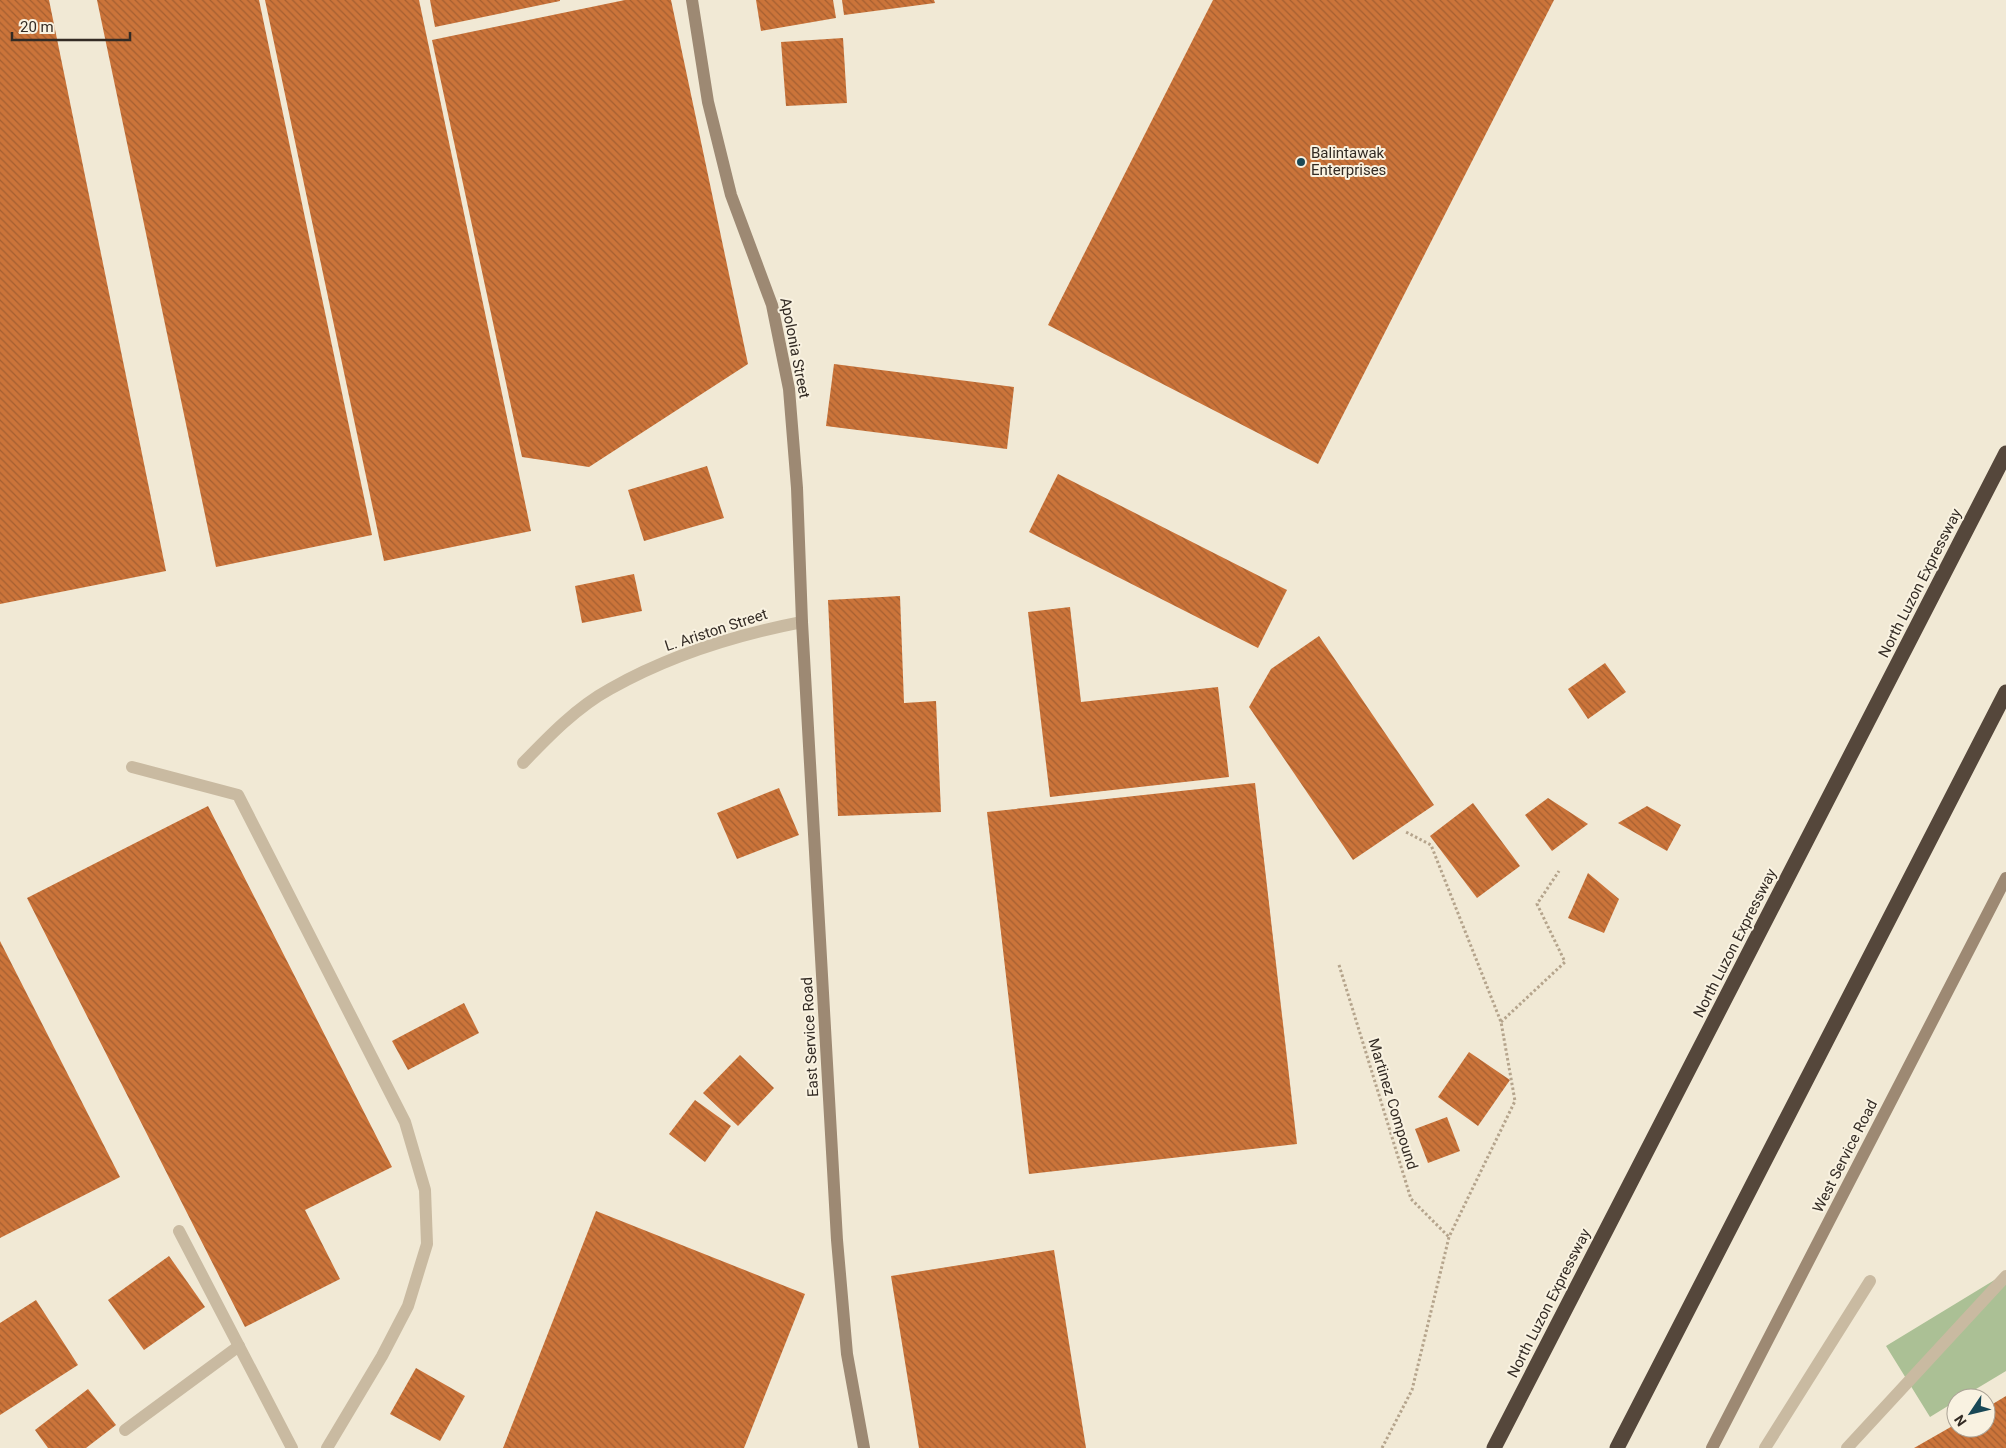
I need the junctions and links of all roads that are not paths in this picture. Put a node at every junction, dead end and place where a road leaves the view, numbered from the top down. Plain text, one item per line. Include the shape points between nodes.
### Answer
1 (692, 0) edge
2 (2006, 454) edge
3 (802, 622) junction
4 (2006, 692) edge
5 (523, 763) dead end
6 (132, 767) dead end
7 (2006, 878) edge
8 (179, 1231) dead end
9 (2006, 1276) edge
10 (1870, 1281) dead end
11 (239, 1346) junction
12 (125, 1430) dead end
13 (292, 1448) edge
14 (327, 1448) edge
15 (864, 1448) edge
16 (1494, 1448) edge
17 (1617, 1448) edge
18 (1712, 1448) edge
19 (1765, 1448) edge
20 (1847, 1448) edge

1 - 3 main road, Apolonia Street via 708,102 726,176 772,306 789,389
2 - 16 highway, North Luzon Expressway
3 - 5 street, L. Ariston Street via 756,631 682,654 609,689 553,733
3 - 15 main road, East Service Road via 837,1240 847,1354
4 - 17 highway
6 - 14 street via 238,794 405,1122 425,1190 427,1244 408,1306
7 - 18 main road, West Service Road
8 - 11 street
9 - 20 street
10 - 19 street
11 - 12 street
11 - 13 street

